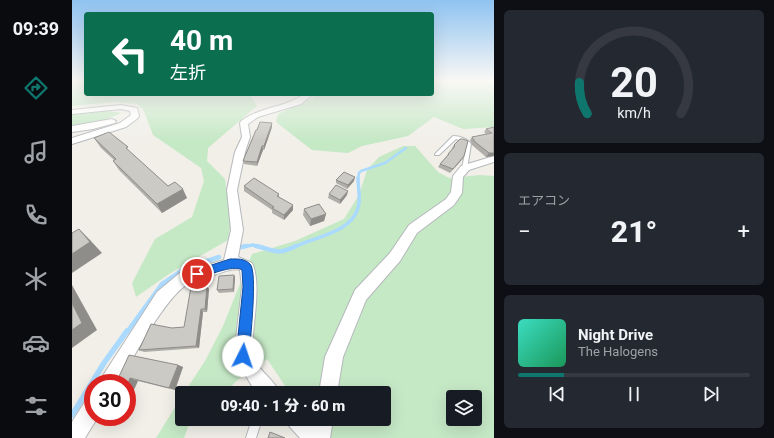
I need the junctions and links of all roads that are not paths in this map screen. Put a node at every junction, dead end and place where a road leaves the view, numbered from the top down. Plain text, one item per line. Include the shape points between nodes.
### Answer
1 (300, 100) edge
2 (72, 112) edge
3 (135, 116) junction
4 (72, 129) edge
5 (72, 141) edge
6 (437, 154) dead end
7 (494, 159) edge
8 (465, 168) junction
9 (230, 264) junction
10 (114, 374) edge
11 (263, 386) edge
12 (329, 386) edge
13 (84, 421) edge
14 (255, 426) edge
15 (303, 426) edge
16 (322, 426) edge
17 (73, 438) edge
18 (251, 438) edge
19 (314, 438) edge
20 (320, 438) edge

1 - 9 street via 255,115 244,123 246,137 232,190 237,230
2 - 3 street via 121,107 134,110
3 - 4 street
3 - 5 street via 123,125
6 - 8 lane via 455,137 467,141 469,144
7 - 8 street
8 - 12 street via 458,176 456,193 450,202 413,229 395,257 360,296 334,356
9 - 10 street via 186,277 162,296
9 - 11 street via 240,263 247,267 243,356
13 - 17 street
14 - 18 lane
15 - 19 street
16 - 20 street

